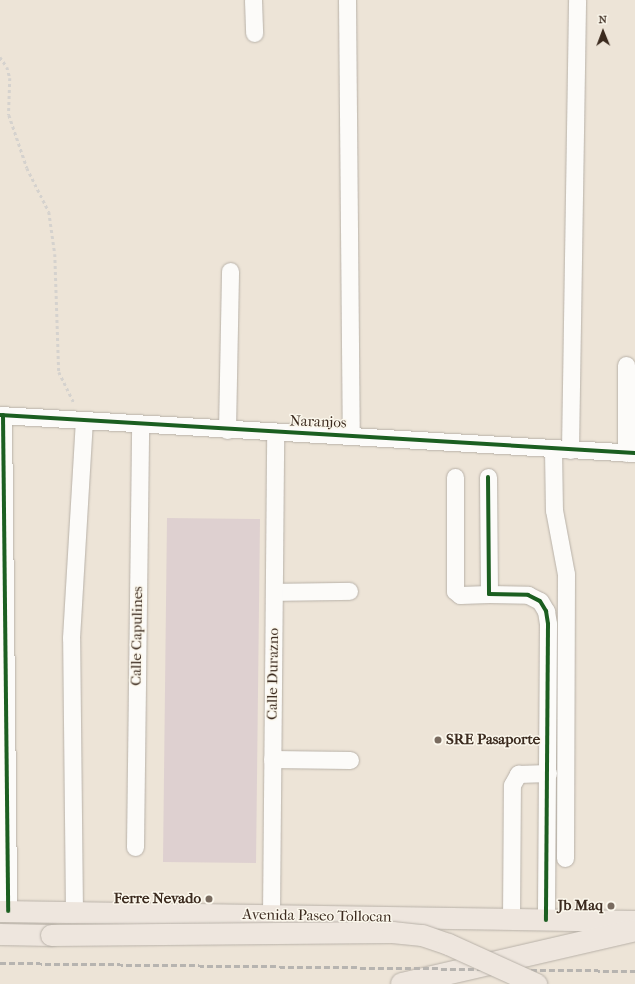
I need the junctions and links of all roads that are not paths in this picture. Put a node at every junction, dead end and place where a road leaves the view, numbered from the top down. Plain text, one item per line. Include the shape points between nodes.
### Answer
1 (253, 0) edge
2 (347, 0) edge
3 (577, 0) edge
4 (254, 33) dead end
5 (230, 271) dead end
6 (626, 365) dead end
7 (2, 415) edge
8 (84, 420) junction
9 (140, 425) junction
10 (227, 430) junction
11 (276, 433) junction
12 (351, 436) junction
13 (553, 449) junction
14 (570, 450) junction
15 (630, 453) edge
16 (455, 477) dead end
17 (488, 477) dead end
18 (349, 591) dead end
19 (274, 592) junction
20 (489, 594) junction
21 (272, 759) junction
22 (350, 760) dead end
23 (548, 773) junction
24 (135, 847) dead end
25 (565, 858) dead end
26 (4, 911) edge
27 (74, 912) junction
28 (271, 916) junction
29 (511, 919) junction
30 (546, 920) junction
31 (635, 921) edge
32 (635, 930) edge
33 (0, 934) edge
34 (402, 984) edge
35 (536, 984) edge

1 - 4 street
2 - 12 street
3 - 14 street
5 - 10 street
6 - 15 street
7 - 8 street, Naranjos
7 - 26 street
8 - 9 street, Naranjos
8 - 27 street via 71,638
9 - 10 street, Naranjos
9 - 24 street, Calle Capulines
10 - 11 street, Naranjos
11 - 12 street, Naranjos
11 - 19 street, Calle Durazno
12 - 13 street, Naranjos
13 - 14 street, Naranjos
13 - 25 street via 554,510 566,574
14 - 15 street, Naranjos
16 - 20 street via 455,591 460,595
17 - 20 street
18 - 19 street
19 - 21 street, Calle Durazno
20 - 23 street via 528,595 540,601 546,611
21 - 22 street
21 - 28 street, Calle Durazno
23 - 29 street via 518,774 512,785
23 - 30 street
26 - 27 main road, Avenida Paseo Tollocan
27 - 28 main road, Avenida Paseo Tollocan
28 - 29 main road, Avenida Paseo Tollocan
29 - 30 main road, Avenida Paseo Tollocan
30 - 31 main road, Avenida Paseo Tollocan
32 - 34 highway
33 - 35 main road, Avenida Paseo Tollocan, bridge via 392,932 422,935

